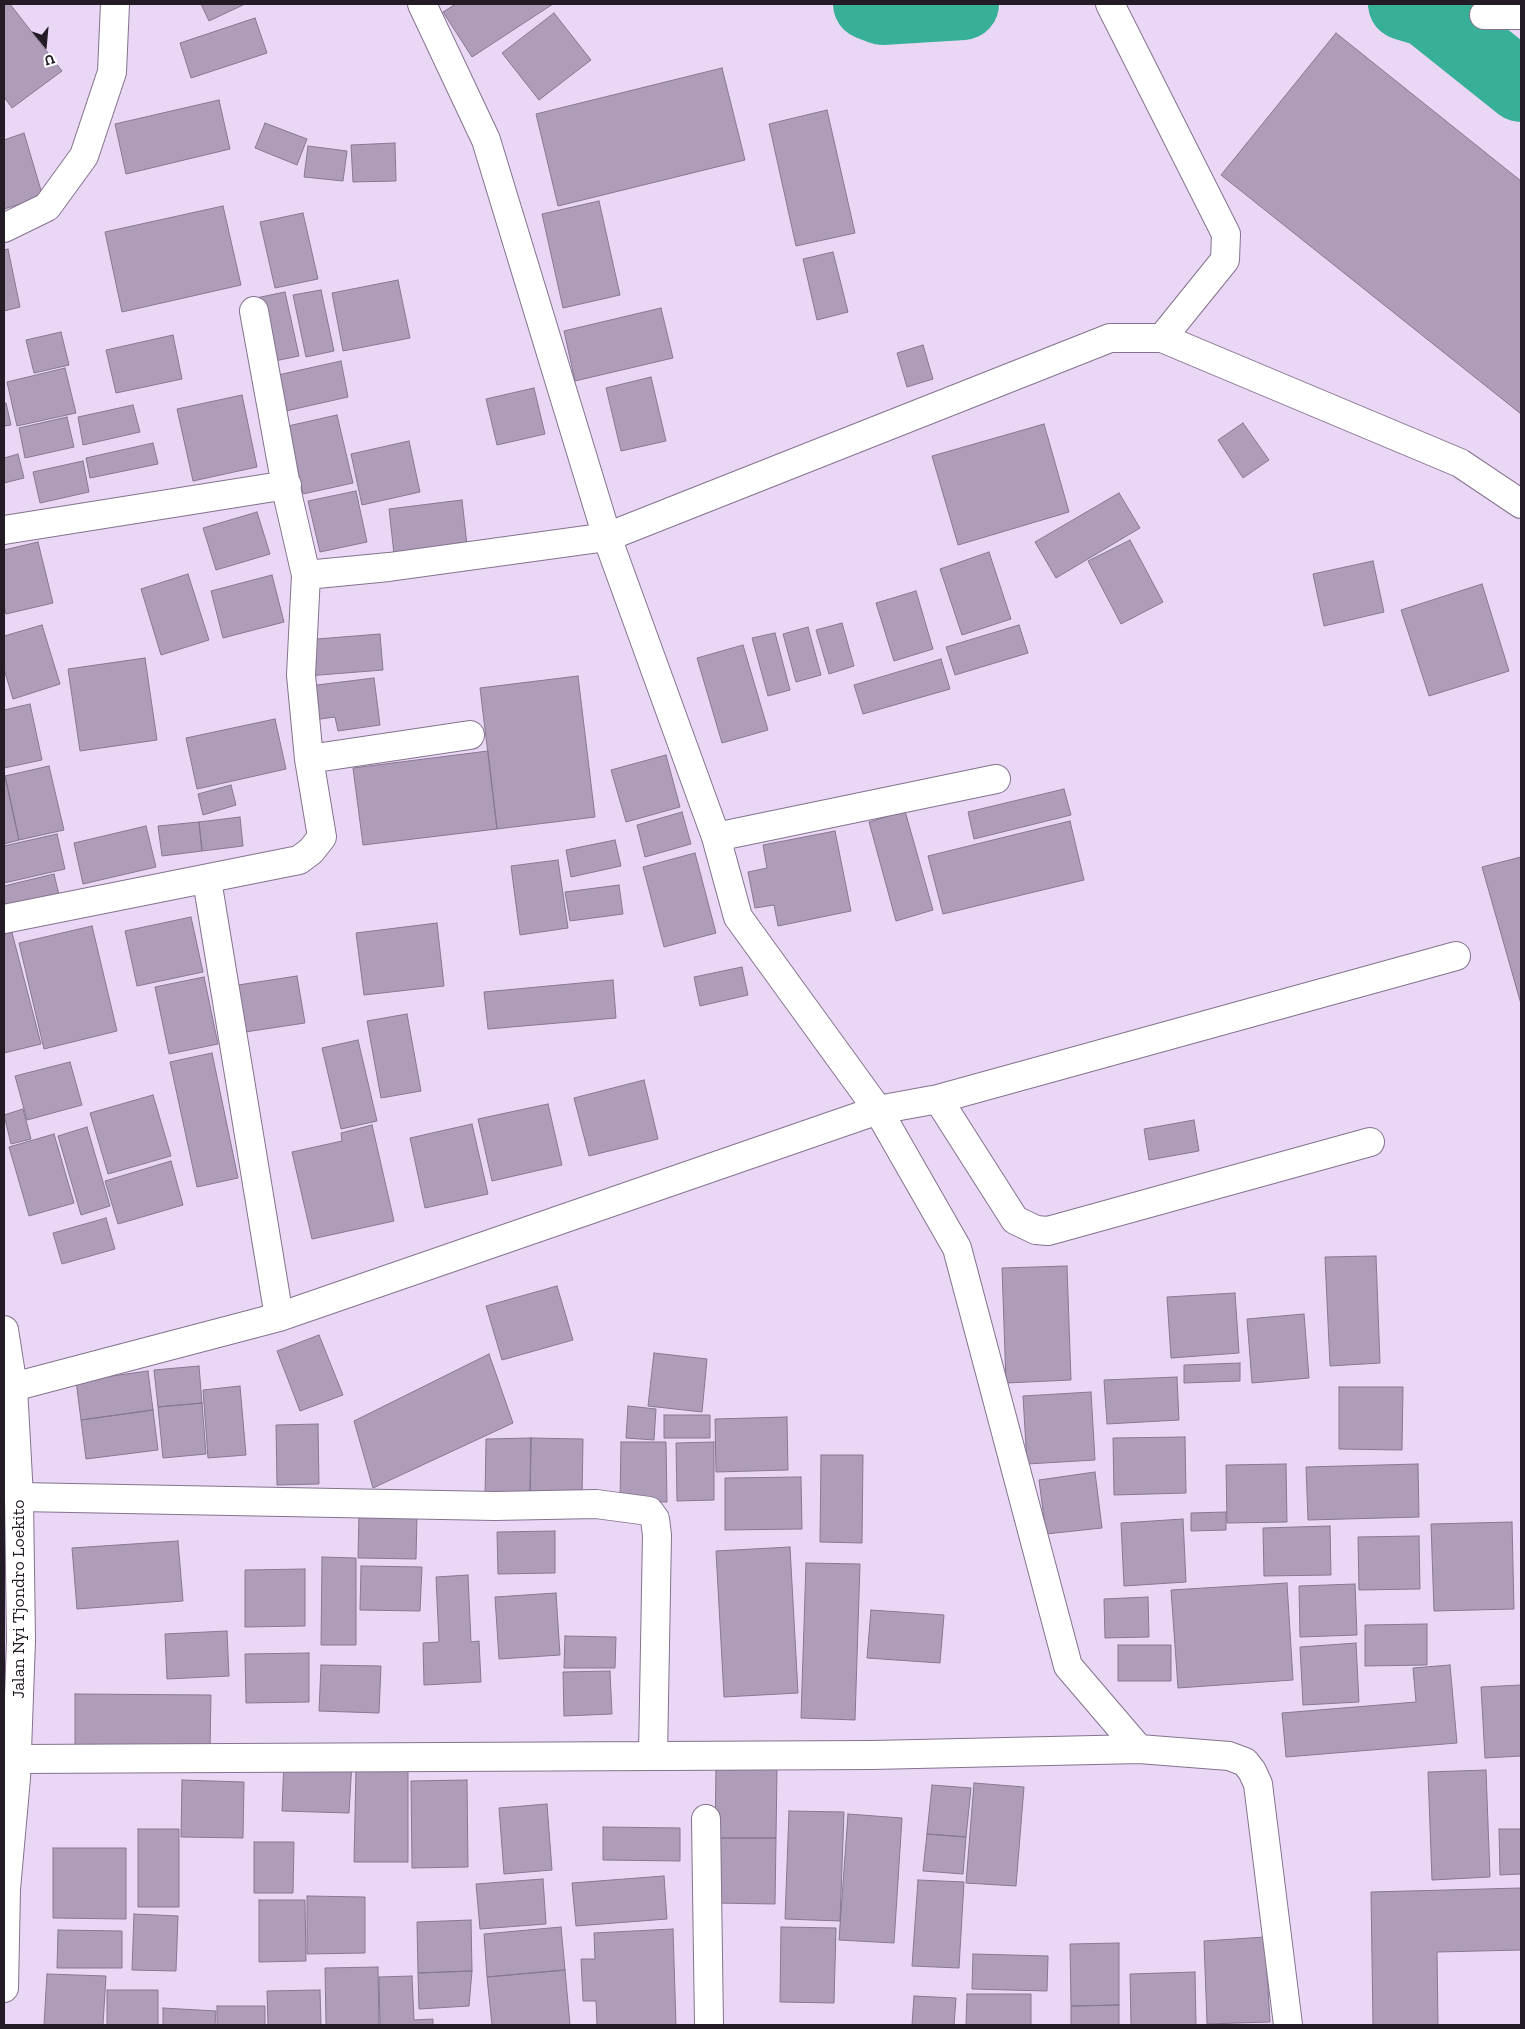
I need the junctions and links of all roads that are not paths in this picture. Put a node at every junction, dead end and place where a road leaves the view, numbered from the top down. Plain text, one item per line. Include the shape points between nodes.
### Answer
1 (115, 4) edge
2 (422, 4) edge
3 (1111, 5) edge
4 (1484, 15) dead end
5 (1521, 15) edge
6 (4, 228) edge
7 (254, 311) dead end
8 (1162, 338) junction
9 (287, 485) junction
10 (1521, 504) edge
11 (4, 530) edge
12 (607, 537) junction
13 (306, 575) junction
14 (470, 736) dead end
15 (309, 759) junction
16 (996, 779) dead end
17 (716, 837) junction
18 (207, 880) junction
19 (4, 919) edge
20 (1456, 956) dead end
21 (938, 1099) junction
22 (878, 1110) junction
23 (1370, 1142) dead end
24 (279, 1317) junction
25 (4, 1330) edge
26 (13, 1387) junction
27 (20, 1497) junction
28 (12, 1641) edge
29 (1139, 1749) junction
30 (653, 1756) junction
31 (12, 1771) edge
32 (706, 1820) dead end
33 (5, 1889) edge
34 (4, 1988) edge
35 (709, 2025) edge
36 (1288, 2025) edge

1 - 6 street via 112,72 84,156 47,207
2 - 12 street via 486,140
3 - 8 street via 1226,234 1225,260
4 - 5 street
7 - 9 street
8 - 10 street via 1460,463
8 - 12 street via 1110,338
9 - 11 street
9 - 13 street
12 - 13 street
12 - 17 street
13 - 15 street via 301,675
14 - 15 street
15 - 18 street via 322,837 311,851 299,860
16 - 17 street
17 - 22 street via 738,917
18 - 19 street
18 - 24 street
20 - 21 street
21 - 22 street
21 - 23 street via 1015,1220 1036,1230 1048,1231
22 - 24 street
22 - 29 street via 957,1248 1068,1666
24 - 26 street
25 - 26 street, Jalan Nyi Tjondro Loekito
26 - 27 street, Jalan Nyi Tjondro Loekito
27 - 28 street, Jalan Nyi Tjondro Loekito
27 - 30 street via 496,1506 596,1504 649,1511 655,1519 657,1535
28 - 31 street, Jalan Nyi Tjondro Loekito
29 - 30 street
29 - 36 street via 1229,1756 1245,1762 1252,1771 1258,1784
30 - 31 street
31 - 33 street, Jalan Nyi Tjondro Loekito
32 - 35 street
33 - 34 street, Jalan Nyi Tjondro Loekito

